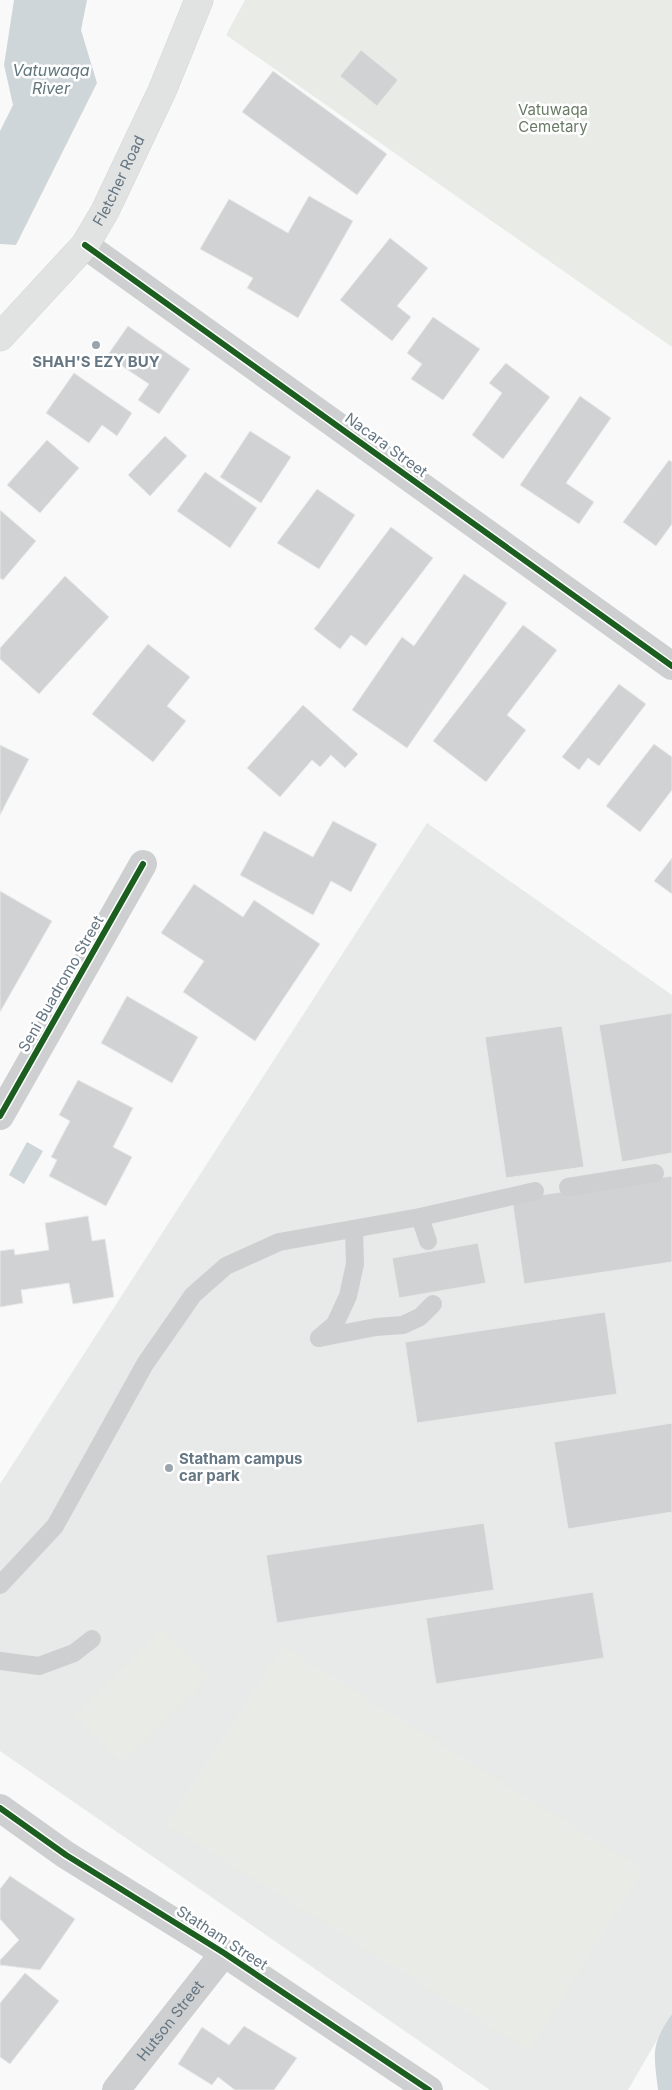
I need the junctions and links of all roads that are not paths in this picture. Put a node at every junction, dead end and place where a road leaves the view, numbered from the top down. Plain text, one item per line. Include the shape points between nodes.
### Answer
1 (199, 0) edge
2 (85, 245) junction
3 (0, 337) edge
4 (672, 666) edge
5 (143, 864) dead end
6 (0, 1116) edge
7 (655, 1174) dead end
8 (568, 1187) dead end
9 (536, 1191) dead end
10 (420, 1217) junction
11 (354, 1229) junction
12 (428, 1241) dead end
13 (433, 1304) dead end
14 (0, 1585) edge
15 (92, 1639) dead end
16 (0, 1661) edge
17 (0, 1808) edge
18 (224, 1952) junction
19 (116, 2090) edge
20 (429, 2090) edge

1 - 2 main road, Fletcher Road via 158,100 106,211
2 - 3 main road, Fletcher Road
2 - 4 street, Nacara Street
5 - 6 street, Seni Buadromo Street
7 - 8 lane
9 - 10 lane
10 - 11 lane
10 - 12 lane
11 - 13 lane via 355,1264 348,1296 335,1324 319,1338 403,1325 420,1317
11 - 14 lane via 280,1242 226,1266 193,1295 145,1364 55,1526
15 - 16 lane via 74,1653 39,1666
17 - 18 street, Statham Street via 66,1855
18 - 19 street, Hutson Street
18 - 20 street, Statham Street

